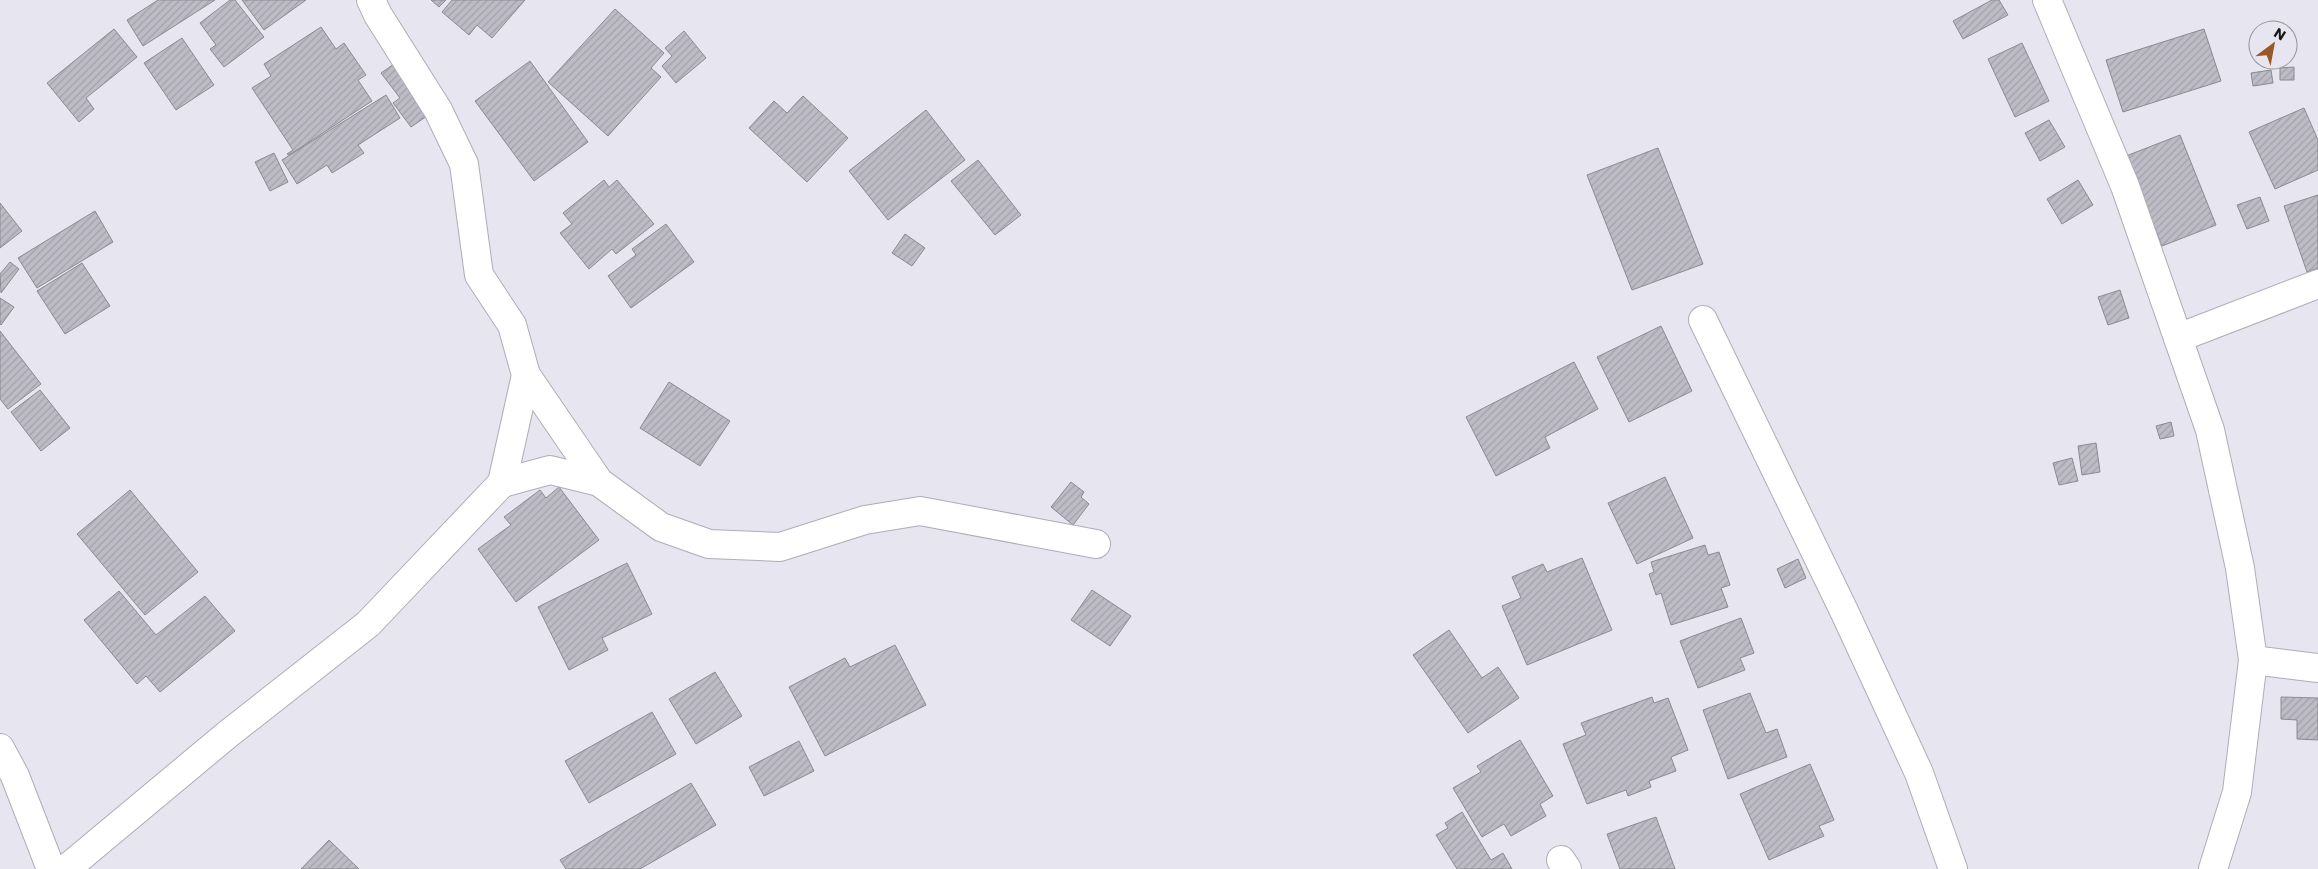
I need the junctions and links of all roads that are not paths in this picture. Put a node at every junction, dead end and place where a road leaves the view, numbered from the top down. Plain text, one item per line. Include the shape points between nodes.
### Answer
1 (371, 0) edge
2 (2047, 0) edge
3 (2318, 284) edge
4 (1703, 320) dead end
5 (2178, 338) junction
6 (526, 375) junction
7 (599, 482) junction
8 (502, 483) junction
9 (1096, 544) dead end
10 (2253, 660) junction
11 (2318, 668) edge
12 (0, 748) edge
13 (51, 869) edge
14 (66, 869) edge
15 (1953, 869) edge
16 (2213, 869) edge

1 - 6 street via 438,110 464,164 479,275 512,325
2 - 5 street via 2125,186
3 - 5 street
4 - 15 street via 1919,774
5 - 10 street via 2210,430 2240,568
6 - 7 street
6 - 8 street
7 - 8 street via 550,470
7 - 9 street via 661,527 709,544 780,547 864,520 920,511
8 - 14 street via 368,624 228,734
10 - 11 street
10 - 16 street via 2237,792
12 - 13 street via 15,776

